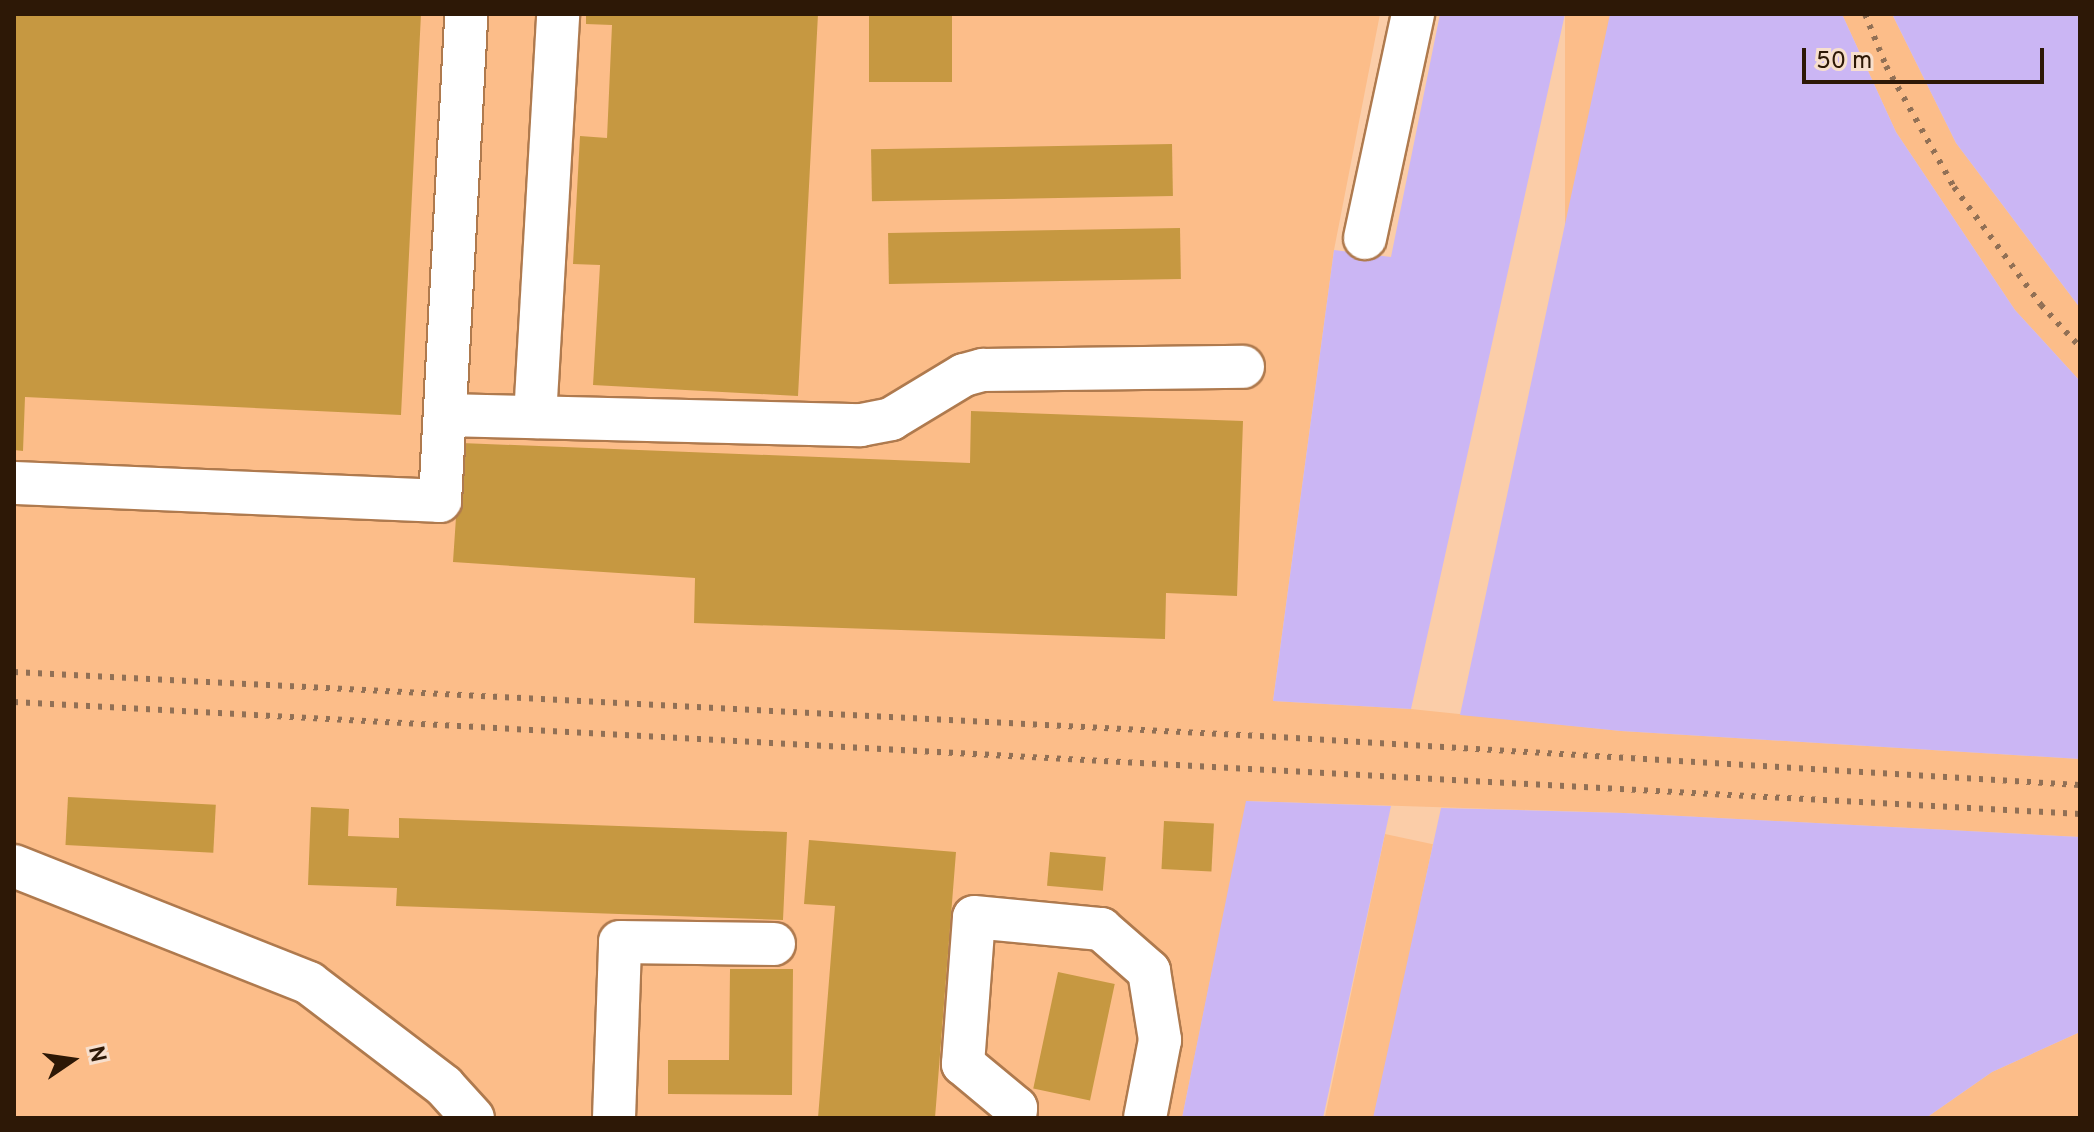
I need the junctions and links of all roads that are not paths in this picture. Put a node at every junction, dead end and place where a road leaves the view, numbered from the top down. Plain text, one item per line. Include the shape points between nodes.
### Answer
1 (466, 14) edge
2 (558, 14) edge
3 (1413, 14) edge
4 (1365, 238) dead end
5 (1243, 367) dead end
6 (445, 415) junction
7 (535, 417) junction
8 (14, 483) edge
9 (14, 866) edge
10 (774, 944) dead end
11 (473, 1118) edge
12 (614, 1118) edge
13 (1015, 1118) edge
14 (1145, 1118) edge

1 - 6 street
2 - 7 street
3 - 4 street
5 - 7 street via 983,370 964,375 891,419 861,425
6 - 7 street
6 - 8 street via 440,501
9 - 11 street via 309,983 444,1086
10 - 12 street via 620,942
13 - 14 street via 1016,1108 963,1064 974,917 1101,929 1149,971 1160,1040

